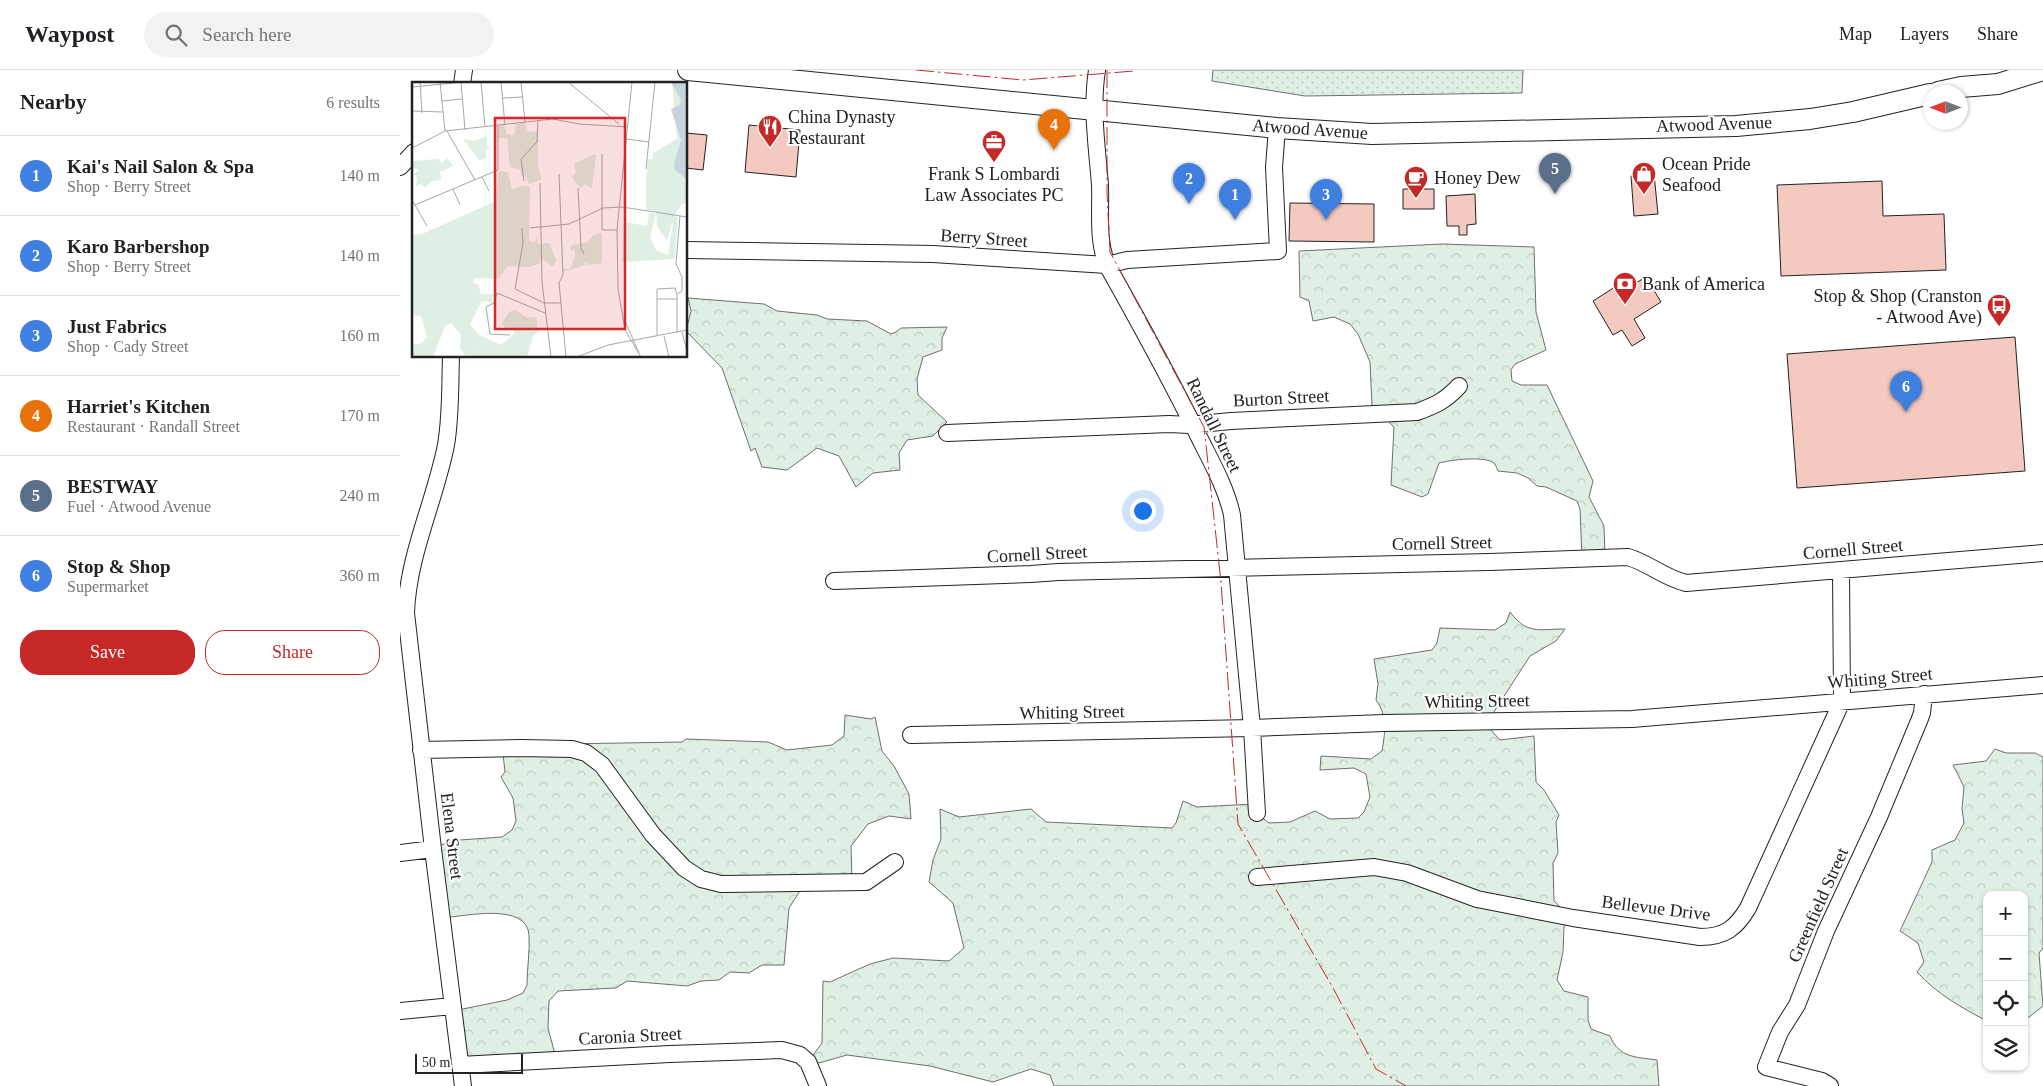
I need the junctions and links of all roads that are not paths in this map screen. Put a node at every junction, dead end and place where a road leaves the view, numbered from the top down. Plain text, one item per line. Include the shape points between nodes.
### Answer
1 (688, 70) edge
2 (1097, 70) edge
3 (1987, 70) edge
4 (2043, 70) edge
5 (1963, 85) edge
6 (1968, 86) edge
7 (1923, 96) edge
8 (1094, 109) junction
9 (1277, 128) junction
10 (412, 154) edge
11 (400, 167) edge
12 (688, 250) edge
13 (1107, 265) junction
14 (451, 358) edge
15 (1458, 386) dead end
16 (1192, 425) junction
17 (947, 433) dead end
18 (2043, 553) edge
19 (1238, 568) junction
20 (1841, 570) junction
21 (834, 581) dead end
22 (2043, 685) edge
23 (1924, 694) junction
24 (1842, 701) junction
25 (1252, 728) junction
26 (911, 735) dead end
27 (421, 750) junction
28 (1257, 813) dead end
29 (433, 849) junction
30 (400, 853) edge
31 (895, 862) dead end
32 (1257, 877) dead end
33 (453, 1006) junction
34 (400, 1011) edge
35 (460, 1065) junction
36 (463, 1086) edge
37 (818, 1086) edge
38 (1830, 1086) edge

1 - 8 main road, Atwood Avenue
2 - 8 street, Randall Street
3 - 5 main road
4 - 6 main road via 1998,84
7 - 9 main road, Atwood Avenue via 1810,119 1736,126 1372,134
8 - 9 main road, Atwood Avenue
8 - 13 street, Randall Street via 1102,250
9 - 13 street, Berry Street via 1274,167 1278,251 1127,260
10 - 11 street
12 - 13 street, Berry Street via 933,254
13 - 16 street, Randall Street
14 - 27 street, Elena Street via 446,444 407,592 407,629
15 - 16 street, Burton Street via 1448,398 1417,412
16 - 17 street, Burton Street
16 - 19 street, Randall Street via 1230,504
18 - 20 street, Cornell Street
19 - 20 street, Cornell Street via 1628,557 1646,562 1670,578 1686,583
19 - 21 street, Cornell Street
19 - 25 street, Randall Street
20 - 24 street, Bellevue Drive
22 - 23 street, Whiting Street
23 - 24 street, Whiting Street
23 - 38 street, Greenfield Street via 1919,722 1879,817 1826,931 1797,1005 1780,1032 1766,1067 1822,1081
24 - 25 street, Whiting Street via 1632,719 1394,722
24 - 32 street, Bellevue Drive via 1748,908 1739,923 1720,934 1700,937 1573,918 1477,899 1406,873 1374,867
25 - 26 street, Whiting Street
25 - 28 street, Randall Street
27 - 29 street, Elena Street
27 - 31 street via 521,748 572,749 586,753 602,765 653,835 684,868 701,879 721,884 866,882
29 - 30 street
29 - 33 street, Elena Street
33 - 34 street
33 - 35 street, Elena Street
35 - 36 street, Elena Street
35 - 37 street, Caronia Street via 782,1050 800,1055 808,1062

